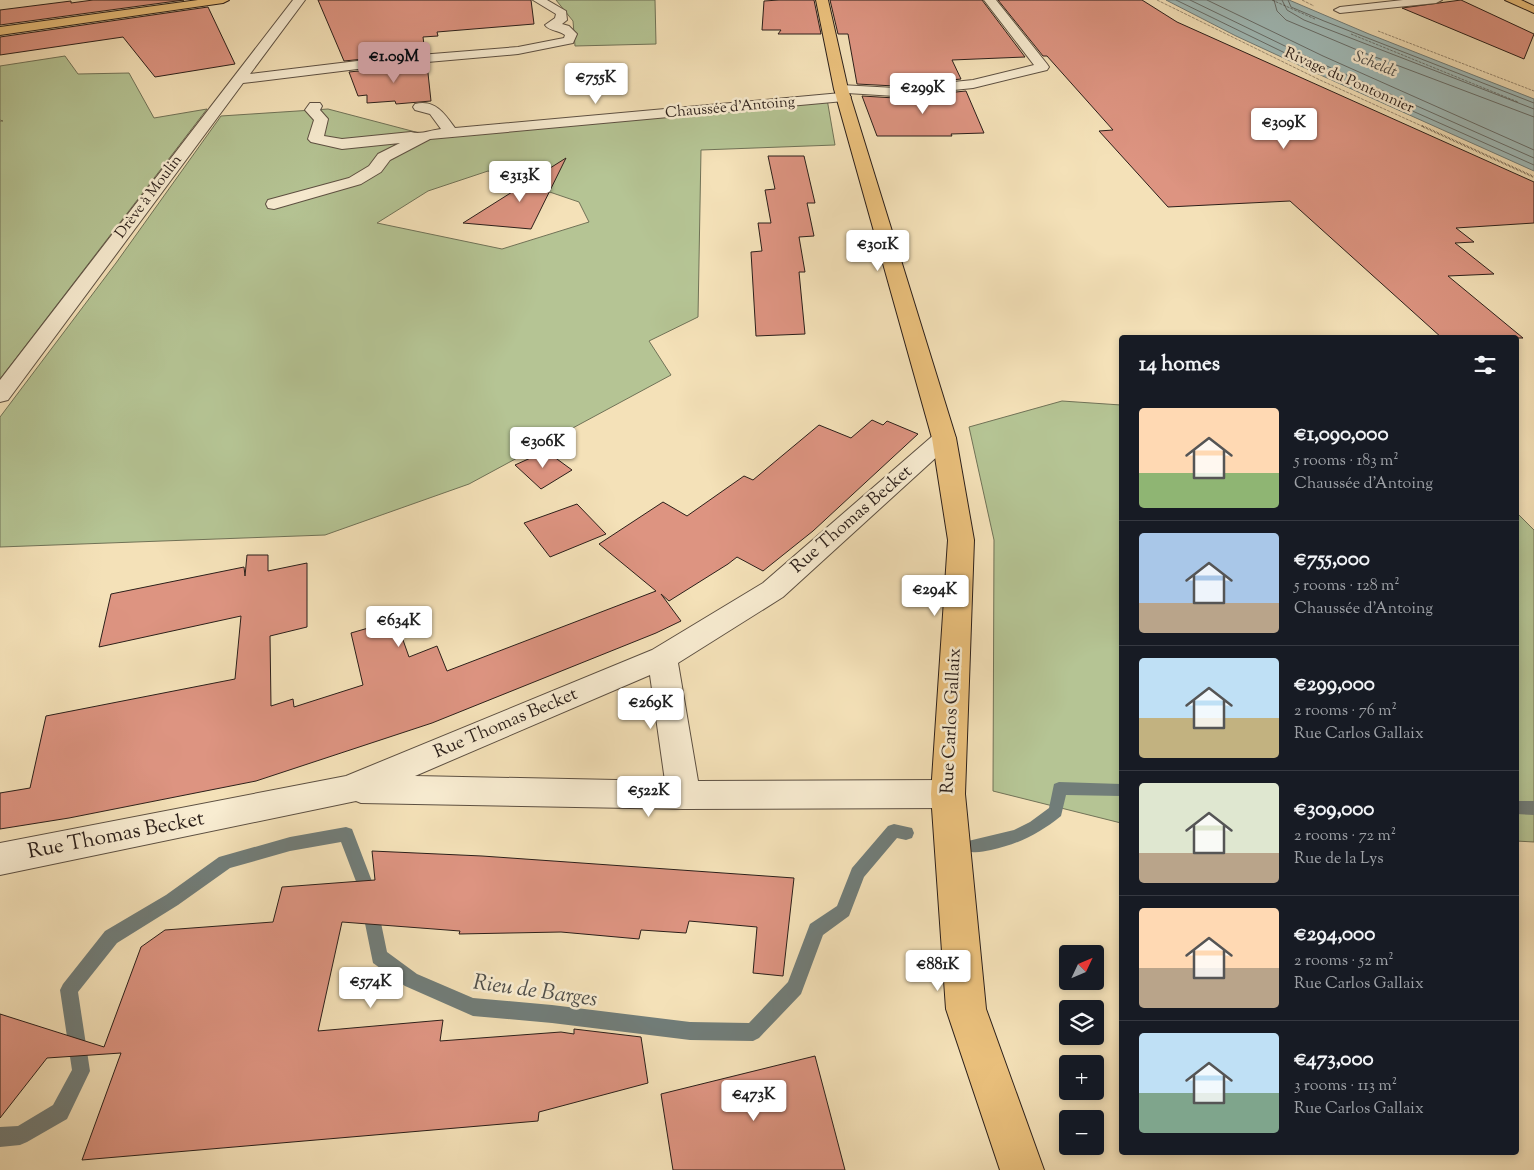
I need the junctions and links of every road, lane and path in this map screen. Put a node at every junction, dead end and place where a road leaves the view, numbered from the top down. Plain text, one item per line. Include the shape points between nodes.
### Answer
1 (223, 0) edge
2 (299, 0) edge
3 (539, 0) edge
4 (822, 0) edge
5 (990, 0) edge
6 (1157, 0) edge
7 (1272, 0) edge
8 (1302, 0) edge
9 (1436, 0) edge
10 (1511, 0) edge
11 (1340, 5) edge
12 (1319, 8) dead end
13 (1361, 8) junction
14 (1534, 10) edge
15 (1373, 13) dead end
16 (1320, 22) dead end
17 (1373, 29) dead end
18 (0, 31) edge
19 (1347, 33) dead end
20 (238, 80) junction
21 (1534, 91) edge
22 (842, 93) junction
23 (1518, 102) dead end
24 (315, 106) dead end
25 (420, 107) dead end
26 (451, 133) junction
27 (428, 135) junction
28 (1534, 177) edge
29 (274, 204) dead end
30 (0, 395) edge
31 (944, 438) junction
32 (662, 658) junction
33 (350, 789) junction
34 (948, 794) junction
35 (684, 795) junction
36 (0, 859) edge
37 (1022, 1170) edge

1 - 18 main road
2 - 20 street, Drève à Moulin
3 - 20 street via 562,13 561,20 551,25 565,29 571,34 569,40 538,48
4 - 22 main road
5 - 22 street, Chaussée d'Antoing via 1042,67 973,84 895,92
6 - 28 path, Rivage du Pontonnier via 1320,80
7 - 16 path
8 - 12 path
9 - 13 street
10 - 14 main road
11 - 13 street
13 - 15 street
17 - 21 path
19 - 23 path
20 - 30 street, Drève à Moulin
22 - 26 street, Chaussée d'Antoing
22 - 31 main road, Rue Carlos Gallaix
24 - 27 street, Chaussée d'Antoing via 312,110 321,119 316,139 342,144
25 - 26 street via 435,111
26 - 27 street, Chaussée d'Antoing
27 - 29 street, Chaussée d'Antoing via 384,156 375,169 355,181
31 - 32 street, Rue Thomas Becket via 772,590
31 - 34 main road, Rue Carlos Gallaix via 962,540
32 - 33 street, Rue Thomas Becket
32 - 35 street
33 - 35 street, Rue Thomas Becket
33 - 36 street, Rue Thomas Becket
34 - 35 street, Rue Thomas Becket
34 - 37 main road, Rue Carlos Gallaix via 966,1009

